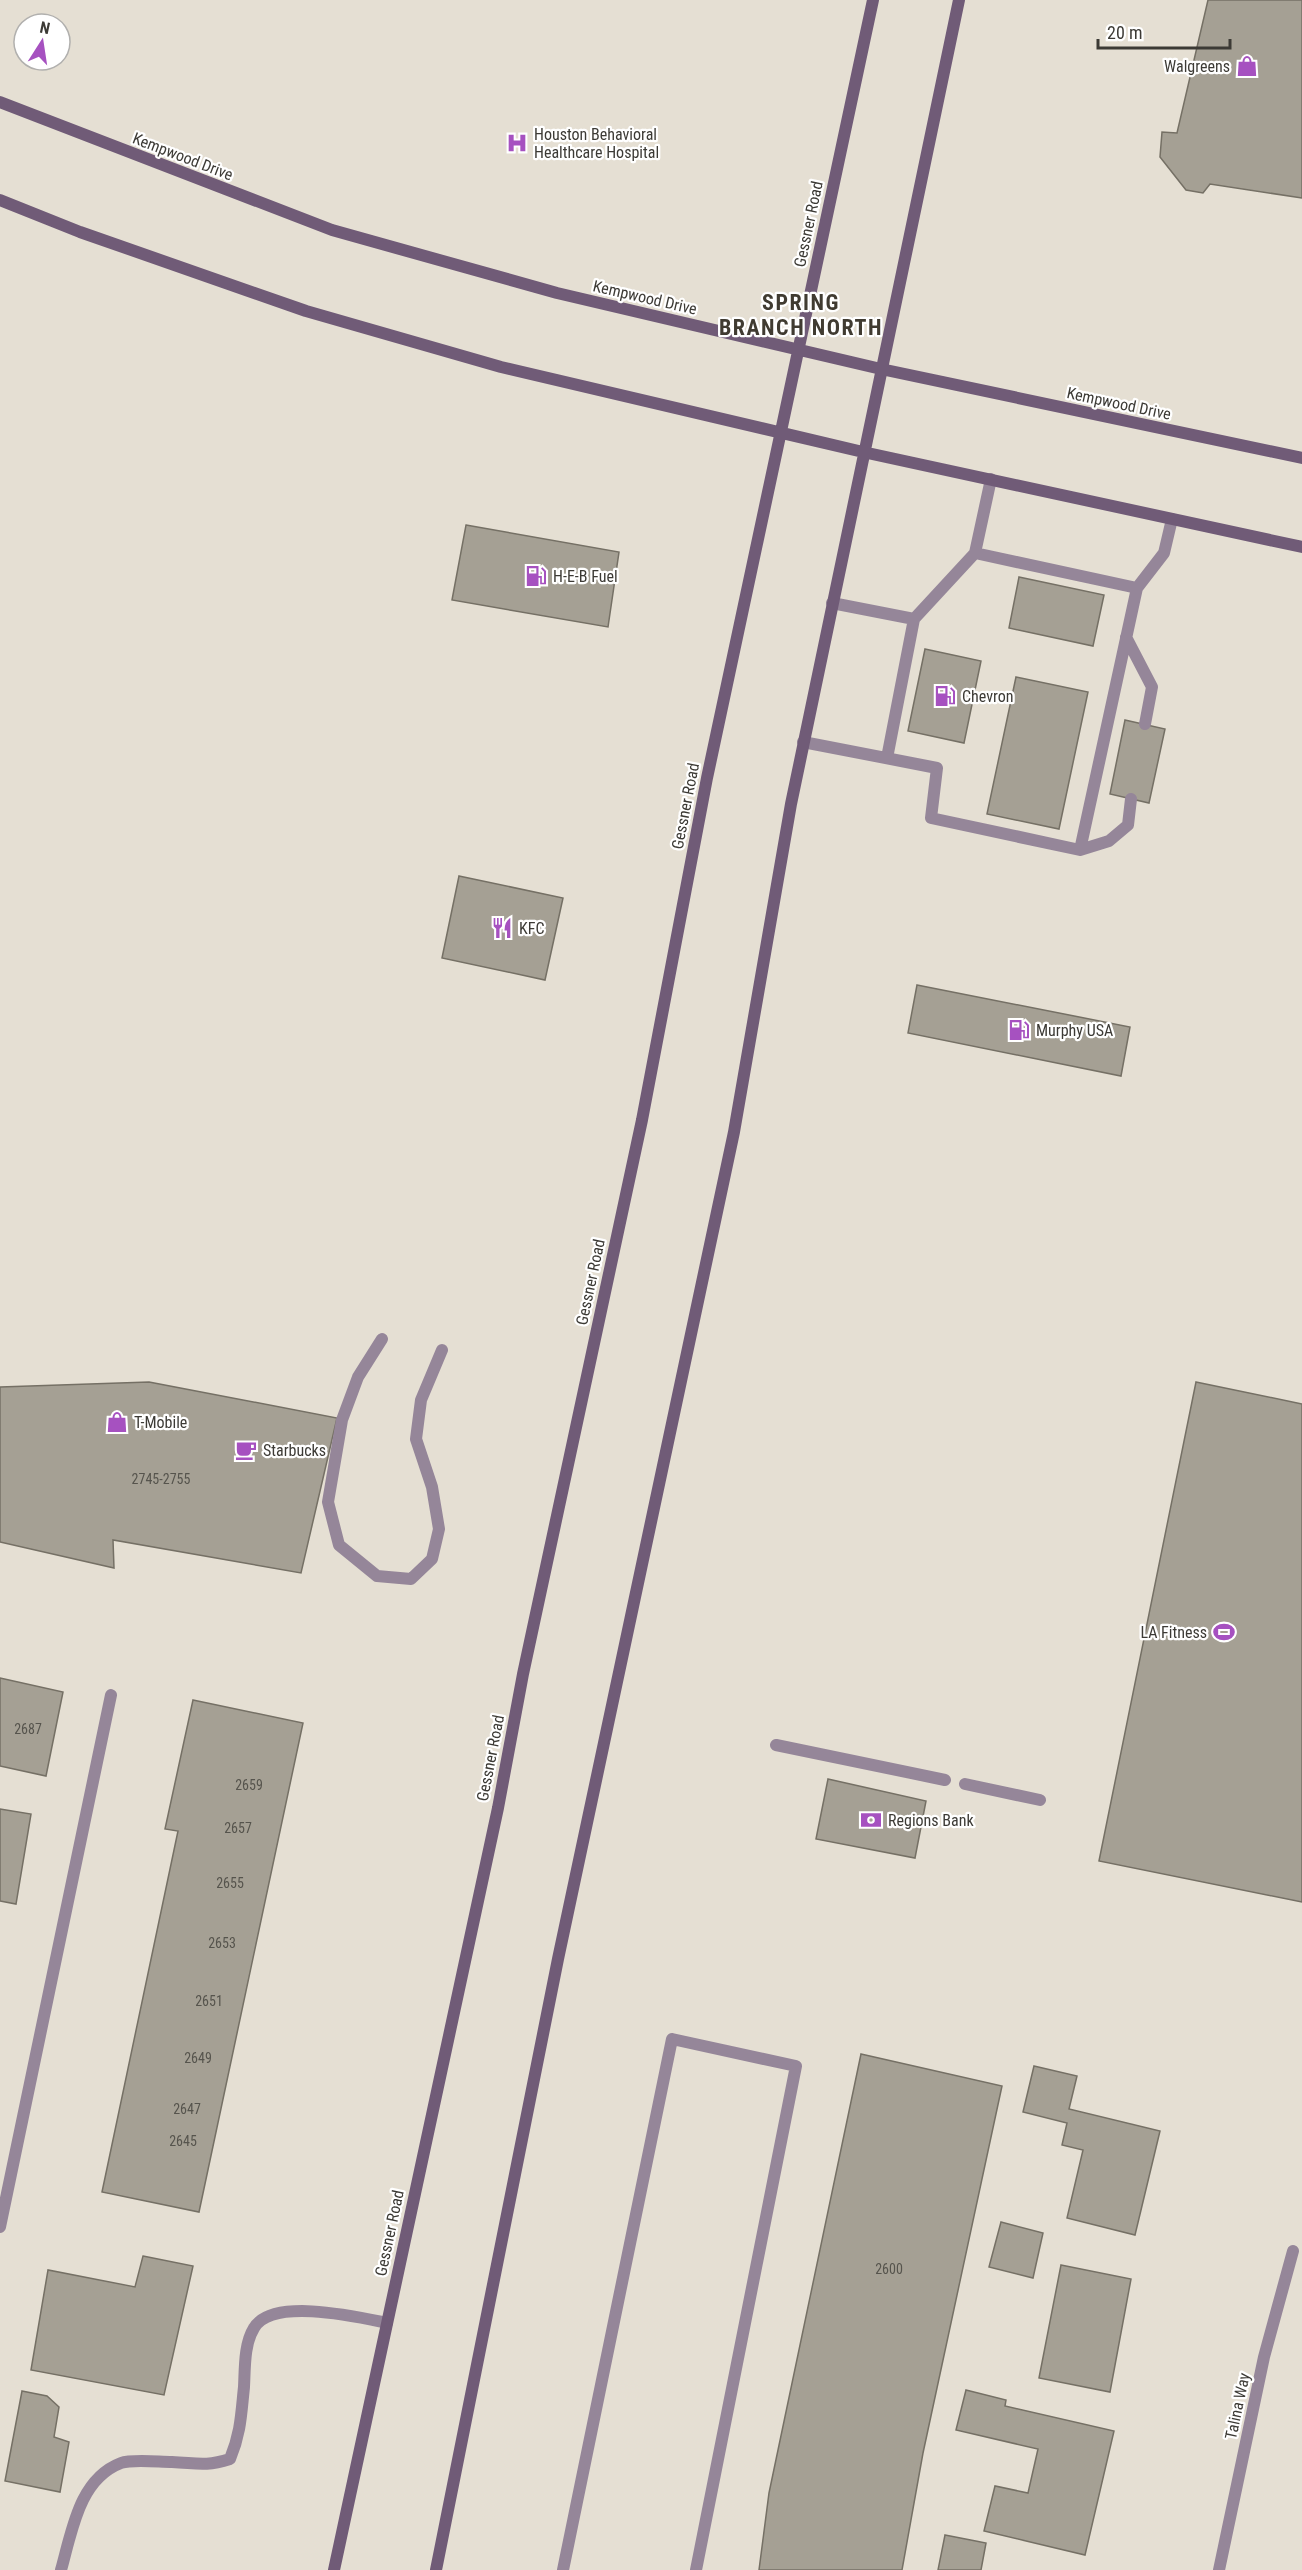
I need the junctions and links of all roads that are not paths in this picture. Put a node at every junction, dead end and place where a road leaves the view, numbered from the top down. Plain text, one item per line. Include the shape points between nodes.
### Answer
1 (873, 0) edge
2 (959, 0) edge
3 (0, 102) edge
4 (0, 200) edge
5 (798, 350) junction
6 (881, 369) junction
7 (780, 432) junction
8 (863, 452) junction
9 (1302, 459) edge
10 (991, 479) junction
11 (1172, 519) junction
12 (1302, 547) edge
13 (975, 553) junction
14 (1137, 588) junction
15 (832, 603) junction
16 (914, 619) junction
17 (1126, 637) junction
18 (1145, 724) dead end
19 (803, 742) junction
20 (887, 758) junction
21 (1131, 799) dead end
22 (1080, 850) junction
23 (382, 1340) dead end
24 (442, 1350) dead end
25 (111, 1695) dead end
26 (776, 1745) dead end
27 (945, 1780) dead end
28 (965, 1784) dead end
29 (1040, 1800) dead end
30 (0, 2227) edge
31 (1293, 2251) dead end
32 (387, 2323) junction
33 (61, 2570) edge
34 (334, 2570) edge
35 (436, 2570) edge
36 (563, 2570) edge
37 (696, 2570) edge
38 (1219, 2570) edge

1 - 5 main road, Gessner Road
2 - 6 main road
3 - 5 main road, Kempwood Drive via 332,230 557,294
4 - 7 main road via 306,311 501,367
5 - 6 main road, Kempwood Drive
5 - 7 main road, Gessner Road
6 - 8 main road
6 - 9 main road, Kempwood Drive
7 - 8 main road
7 - 32 main road, Gessner Road via 707,778 642,1120
8 - 10 main road
8 - 15 main road
10 - 11 main road
10 - 13 street
11 - 12 main road
11 - 14 street via 1164,554
13 - 14 street
13 - 16 street
14 - 17 street
15 - 16 street
15 - 19 main road
16 - 20 street
17 - 18 street via 1152,687
17 - 22 street
19 - 20 street
19 - 35 main road via 734,1132 558,1959
20 - 22 street via 937,768 931,818
21 - 22 street via 1128,825 1109,841
23 - 24 street via 358,1377 342,1420 328,1502 339,1545 377,1576 411,1579 432,1558 439,1529 432,1487 416,1439 421,1400
25 - 30 street
26 - 27 street
28 - 29 street
31 - 38 street, Talina Way via 1264,2357
32 - 33 street via 332,2313 290,2312 266,2317 254,2326 248,2343 239,2438 230,2459 209,2465 123,2462 96,2478 76,2516
32 - 34 main road, Gessner Road
36 - 37 street via 672,2039 796,2066

